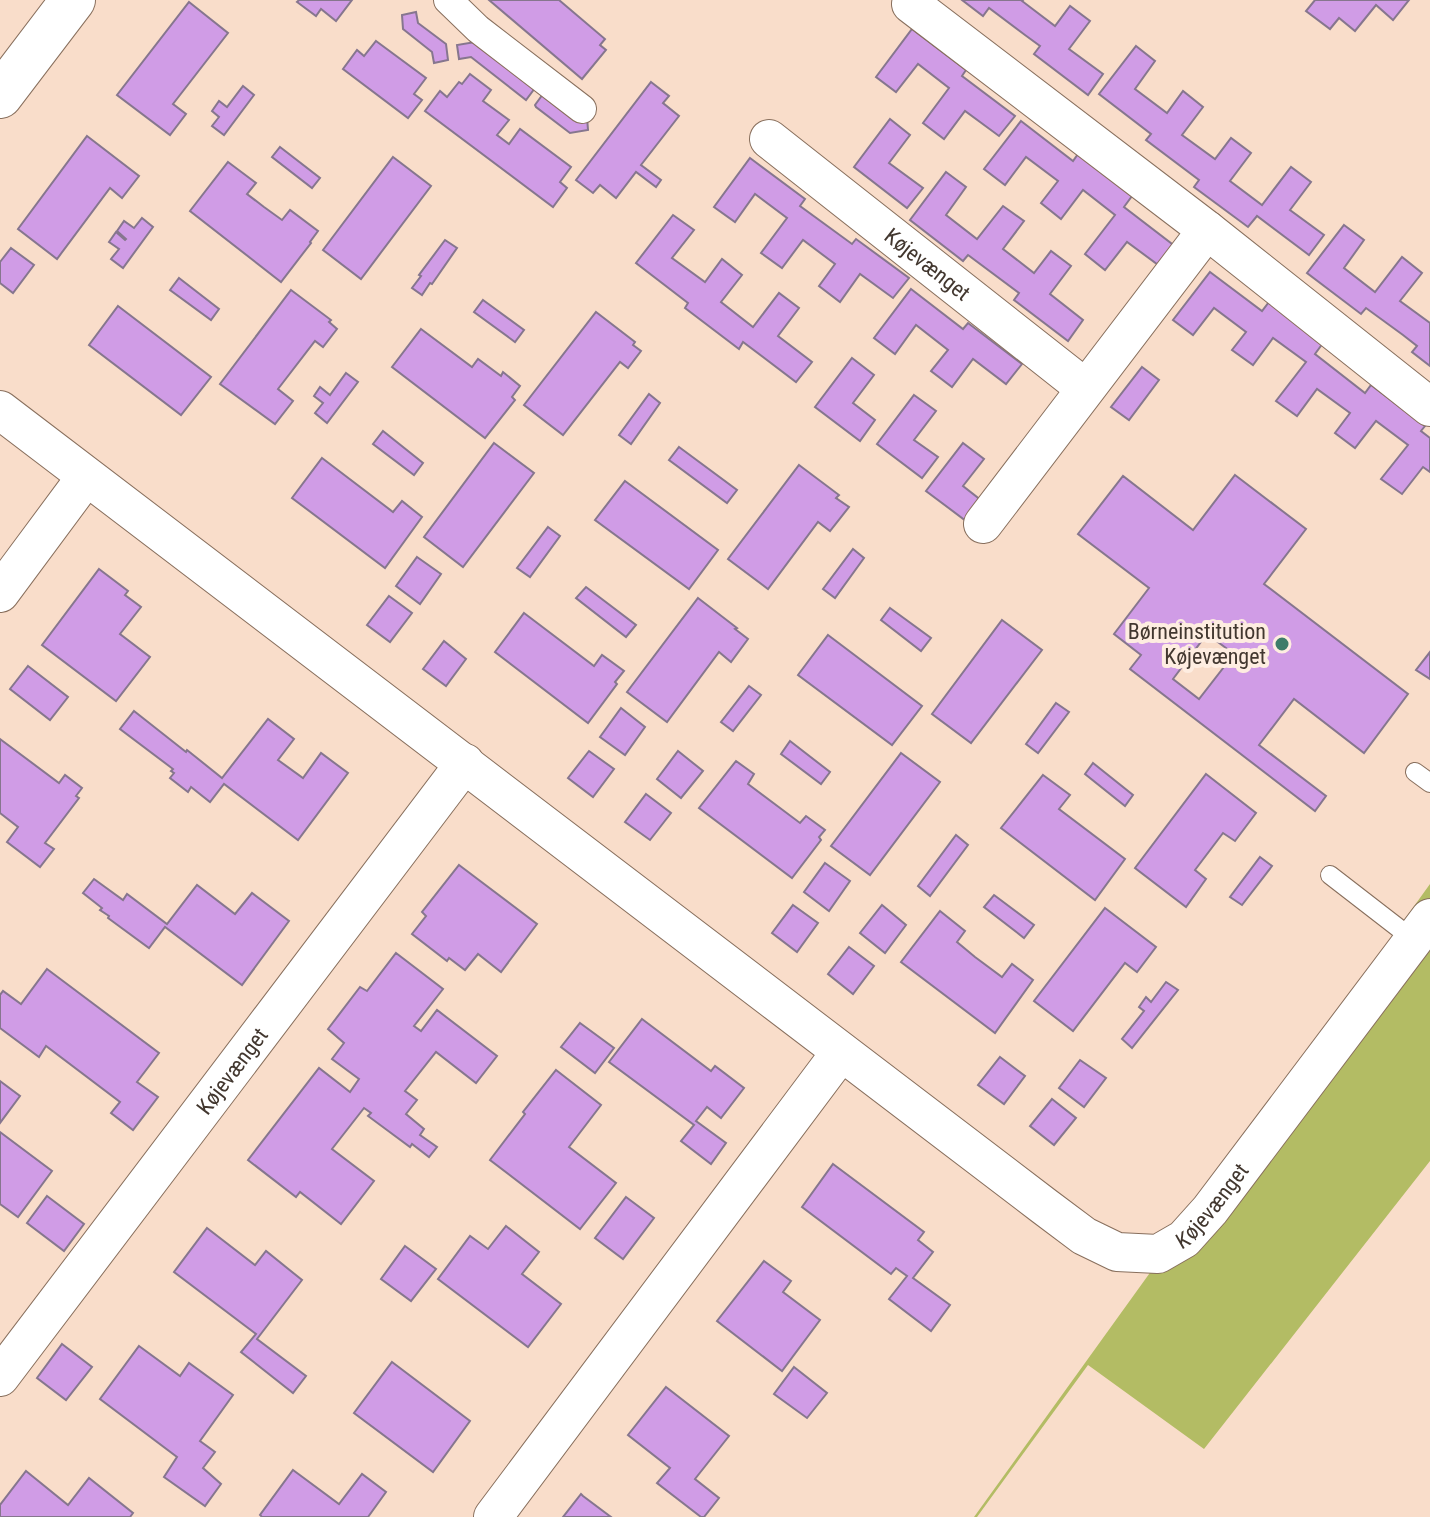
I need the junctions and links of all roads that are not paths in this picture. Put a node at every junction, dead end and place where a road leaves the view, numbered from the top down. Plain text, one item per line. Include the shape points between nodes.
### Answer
1 (73, 0) edge
2 (448, 0) edge
3 (911, 4) dead end
4 (0, 96) edge
5 (582, 109) dead end
6 (769, 139) dead end
7 (1207, 230) junction
8 (1085, 388) junction
9 (1430, 407) edge
10 (0, 410) edge
11 (86, 477) junction
12 (983, 524) dead end
13 (0, 593) edge
14 (465, 763) junction
15 (1330, 875) dead end
16 (1422, 929) edge
17 (841, 1052) junction
18 (0, 1377) edge
19 (493, 1517) edge

1 - 4 street
2 - 5 street
3 - 7 street
6 - 8 street, Køjevænget
7 - 8 street
7 - 9 street
8 - 12 street
10 - 11 street, Køjevænget
11 - 13 street
11 - 14 street, Køjevænget
14 - 17 street, Køjevænget
14 - 18 street, Køjevænget
15 - 16 lane
16 - 17 street, Køjevænget via 1210,1210 1184,1239 1158,1254 1117,1252 1084,1236
17 - 19 street

